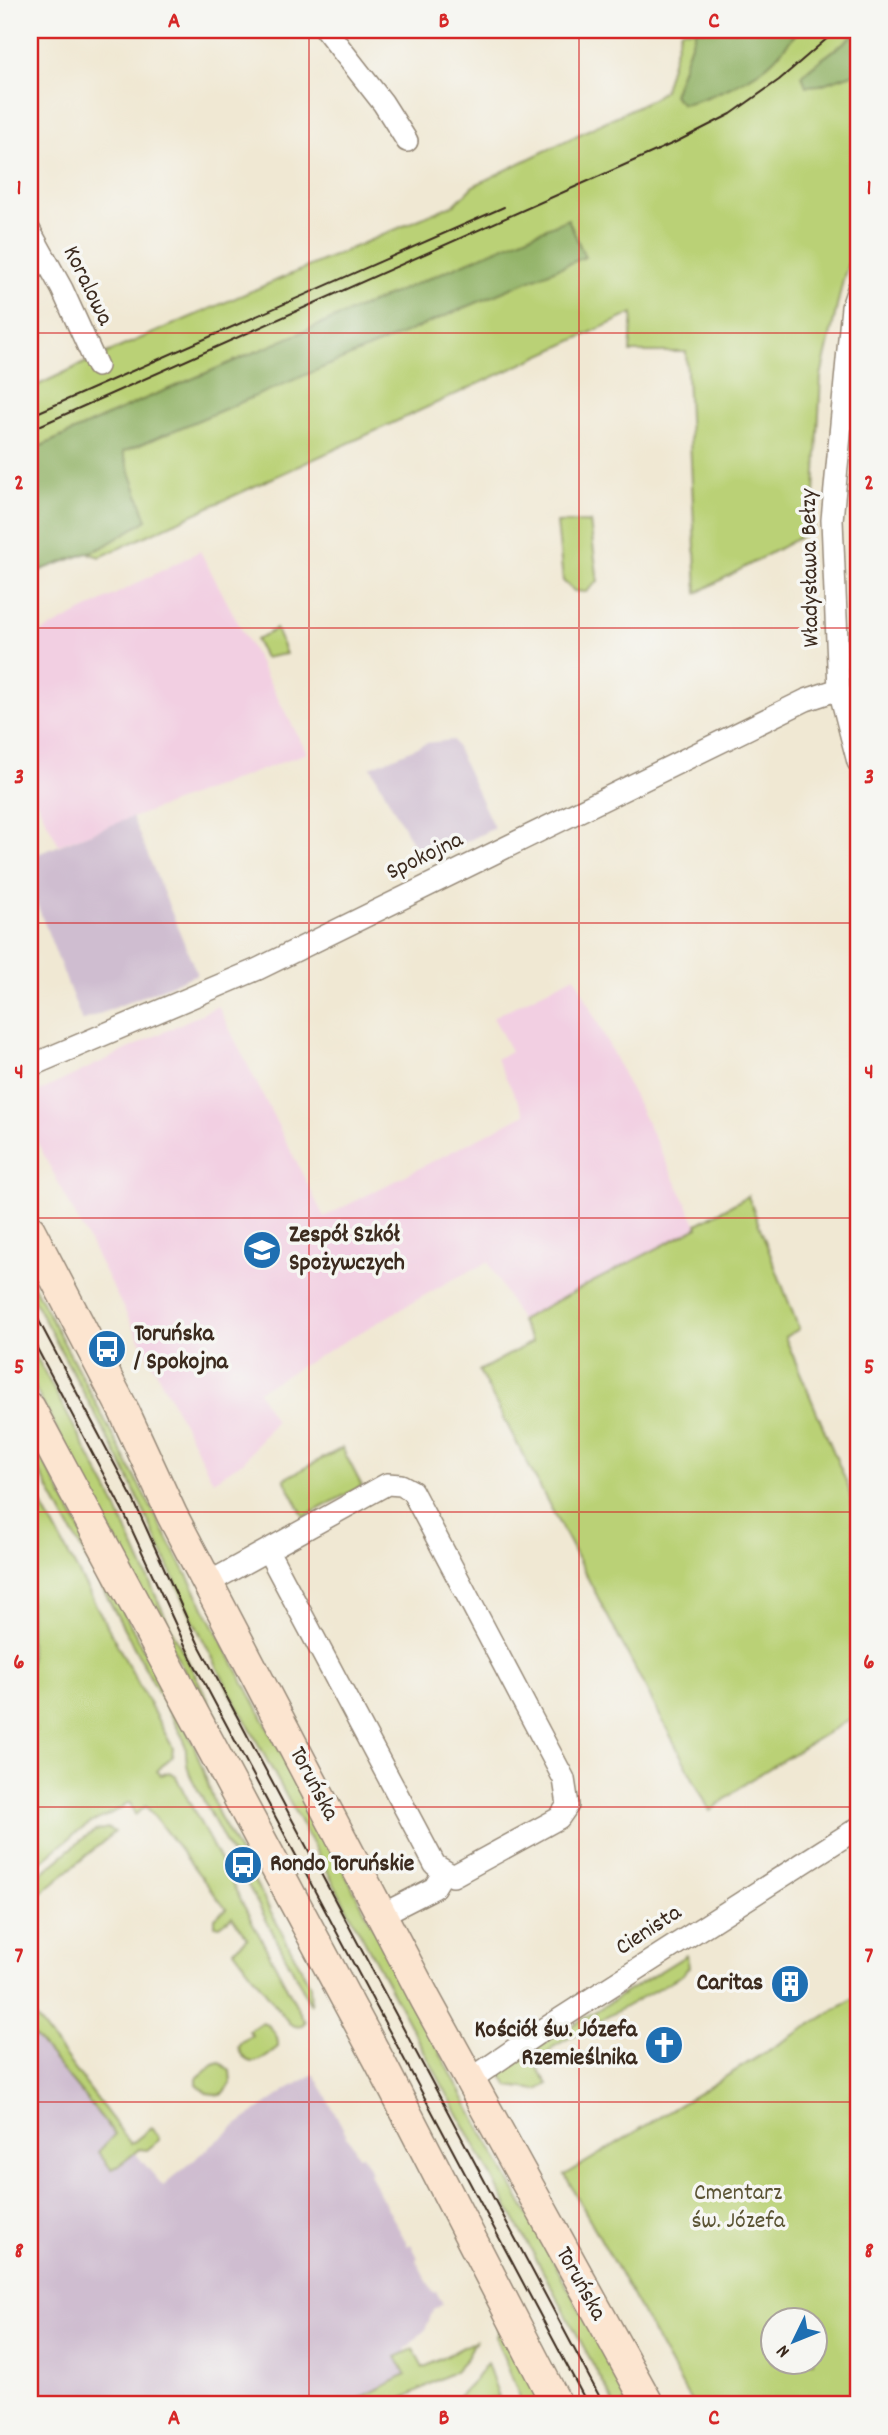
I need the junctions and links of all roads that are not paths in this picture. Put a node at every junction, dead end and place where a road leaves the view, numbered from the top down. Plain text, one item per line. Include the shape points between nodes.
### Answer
1 (326, 30) edge
2 (407, 141) dead end
3 (30, 231) edge
4 (858, 289) edge
5 (97, 366) dead end
6 (839, 689) junction
7 (858, 762) edge
8 (30, 1066) edge
9 (30, 1230) edge
10 (30, 1408) edge
11 (268, 1551) junction
12 (208, 1583) junction
13 (858, 1828) edge
14 (444, 1872) junction
15 (381, 1915) junction
16 (470, 2080) junction
17 (557, 2405) edge
18 (649, 2405) edge

1 - 2 street
3 - 5 street, Koralowa
4 - 6 street, Władysława Bełzy via 852,307 832,520
6 - 7 street, Władysława Bełzy
6 - 8 street, Spokojna via 806,700 258,969
9 - 12 main road, Toruńska
10 - 17 main road via 376,2054
11 - 12 street
11 - 14 street via 435,1865
11 - 14 street via 387,1484 412,1491 564,1779 568,1805 559,1818 453,1877
12 - 15 main road, Toruńska
13 - 16 street, Cienista
14 - 15 street via 434,1888
15 - 16 main road, Toruńska
16 - 18 main road, Toruńska

